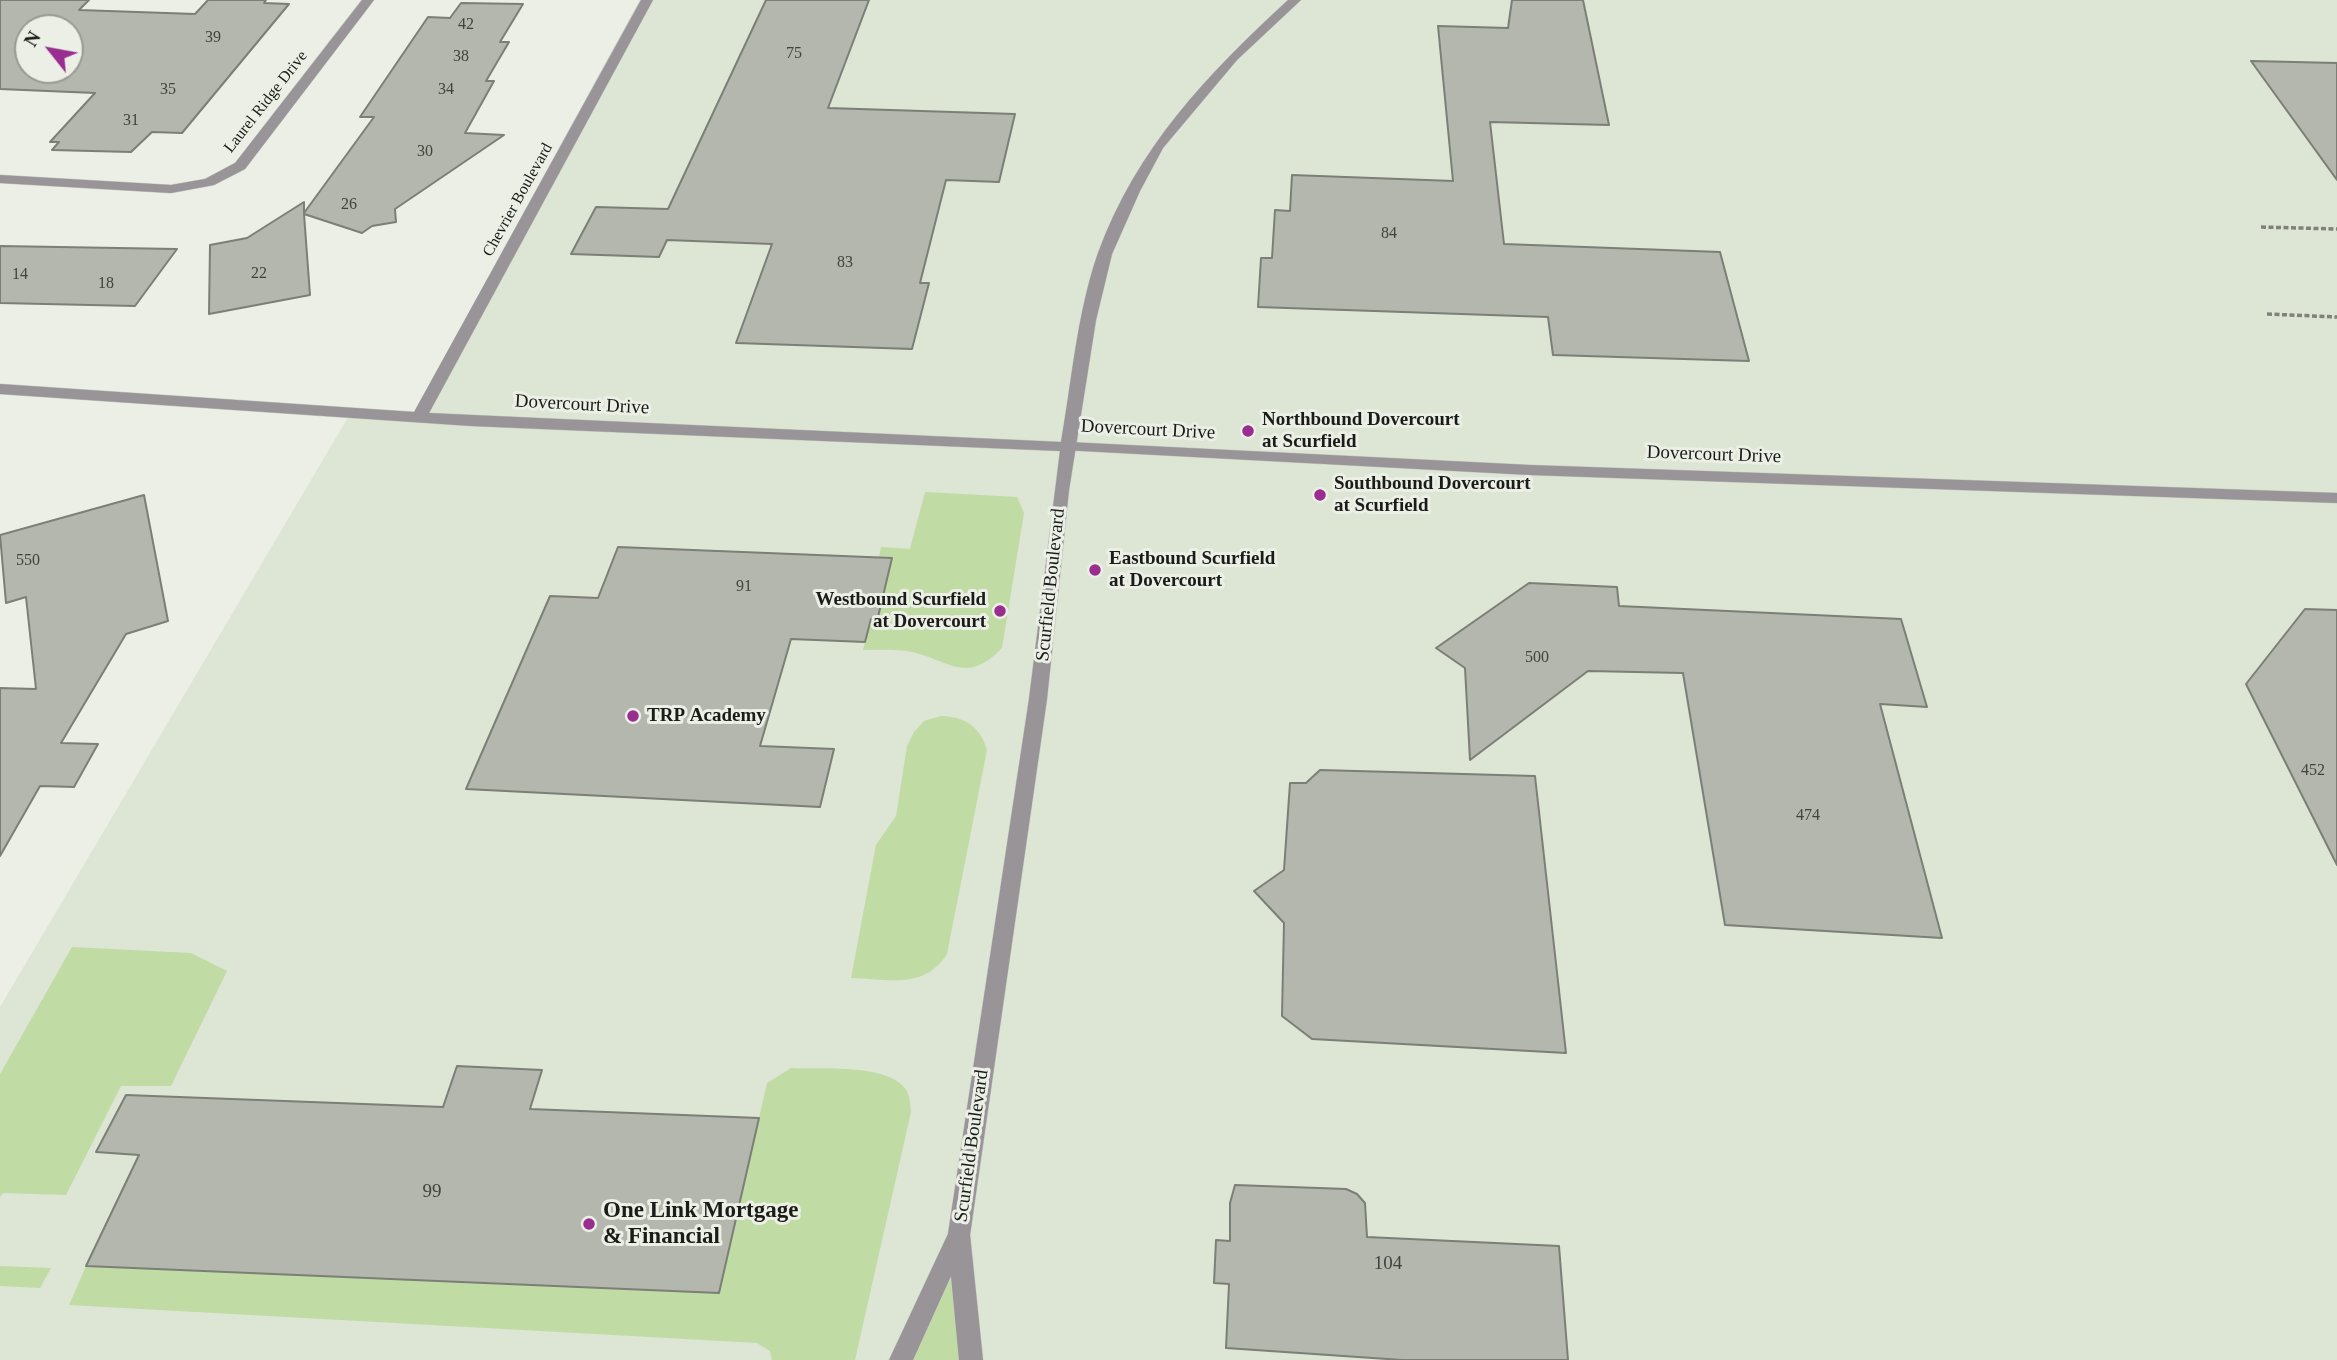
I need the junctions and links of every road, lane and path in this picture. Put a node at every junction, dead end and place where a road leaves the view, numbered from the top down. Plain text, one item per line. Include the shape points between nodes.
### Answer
1 (368, 0) edge
2 (647, 0) edge
3 (1295, 0) edge
4 (0, 178) edge
5 (2261, 228) dead end
6 (2337, 229) edge
7 (2267, 314) dead end
8 (2337, 317) edge
9 (0, 389) edge
10 (419, 418) junction
11 (1068, 447) junction
12 (2337, 498) edge
13 (959, 1235) junction
14 (901, 1360) edge
15 (971, 1360) edge

1 - 4 street, Laurel Ridge Drive via 240,166 209,182 171,189
2 - 10 street, Chevrier Boulevard
3 - 11 street, Scurfield Boulevard via 1199,94 1157,147 1133,191 1105,254
5 - 6 path
7 - 8 path
9 - 10 street, Dovercourt Drive
10 - 11 street, Dovercourt Drive
11 - 12 street, Dovercourt Drive via 1530,470
11 - 13 street, Scurfield Boulevard via 1038,699
13 - 14 street, Scurfield Boulevard
13 - 15 street, Scurfield Boulevard

